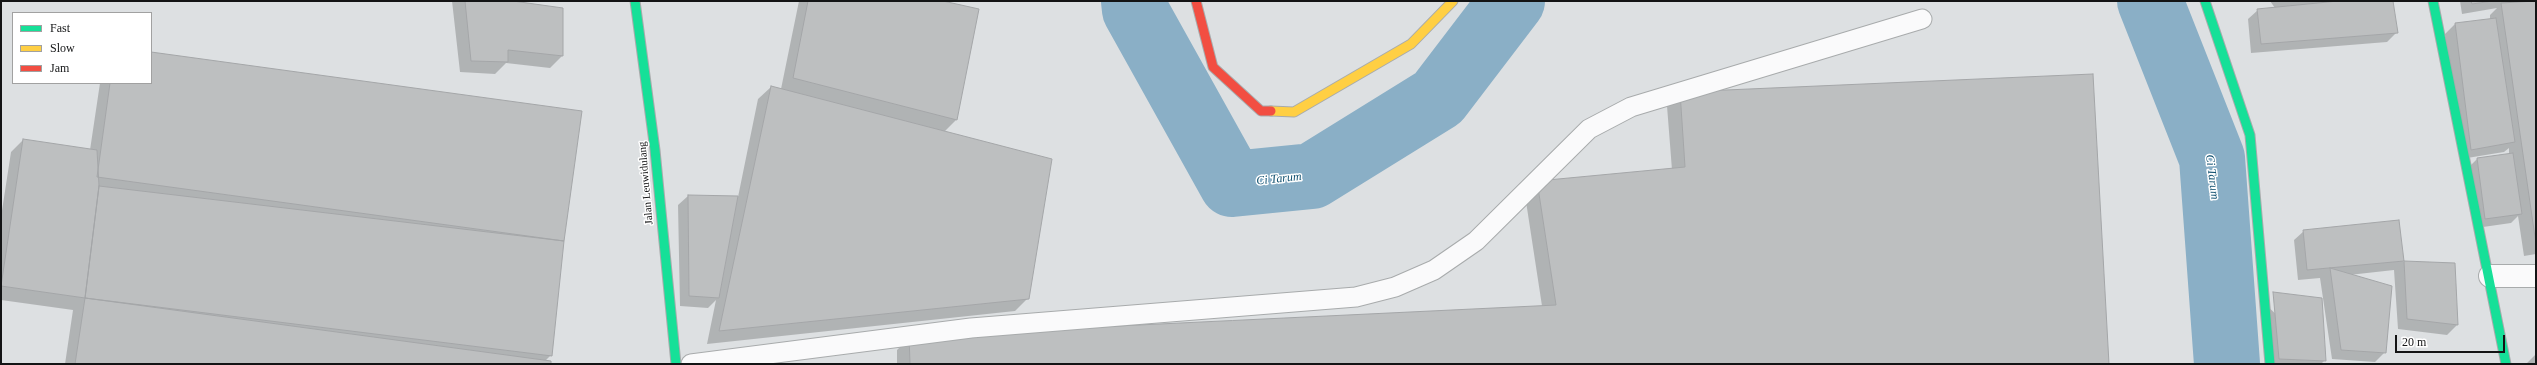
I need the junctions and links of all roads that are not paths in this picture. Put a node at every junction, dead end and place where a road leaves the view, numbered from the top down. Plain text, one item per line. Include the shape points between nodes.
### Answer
1 (635, 1) edge
2 (1196, 1) edge
3 (1453, 1) edge
4 (2205, 1) edge
5 (2433, 1) edge
6 (1922, 19) dead end
7 (2490, 276) junction
8 (2536, 276) edge
9 (676, 364) edge
10 (692, 364) edge
11 (2270, 364) edge
12 (2506, 364) edge

1 - 9 street, Jalan Leuwidulang via 655,150
2 - 3 street via 1213,67 1261,111 1294,112 1410,44
4 - 11 street via 2250,135
5 - 7 street
6 - 10 lane via 1631,107 1589,128 1476,241 1434,270 1395,287 1356,297 970,328
7 - 8 street
7 - 12 street

